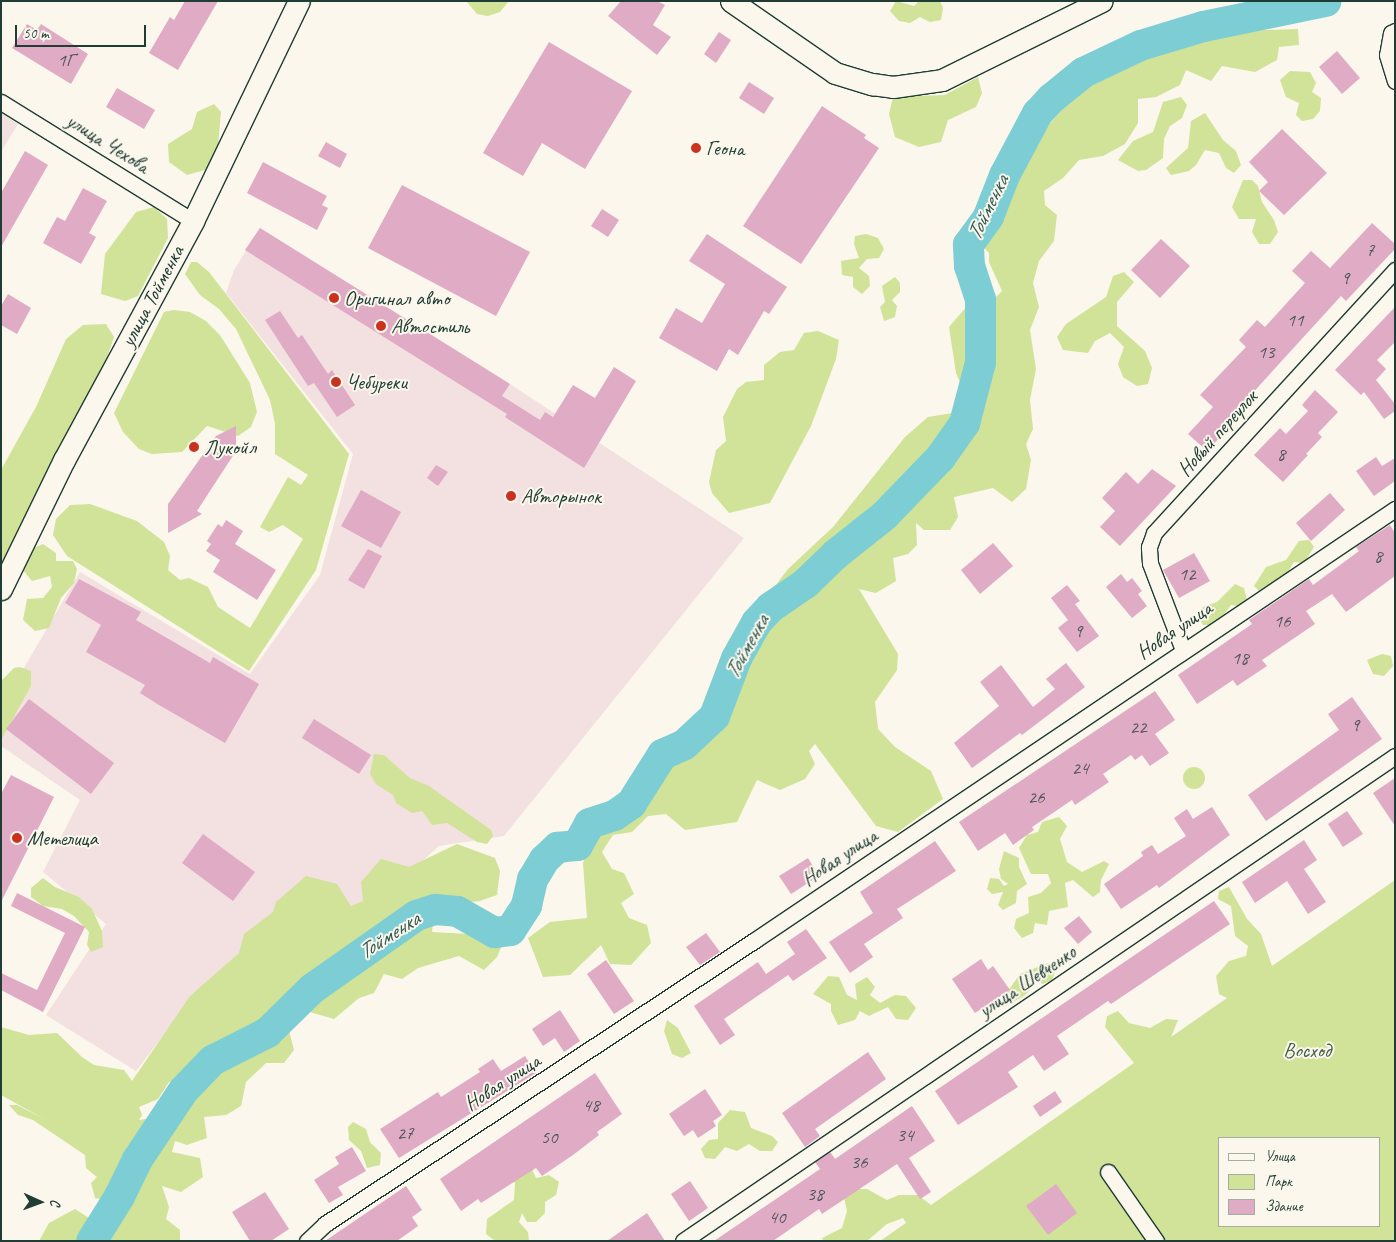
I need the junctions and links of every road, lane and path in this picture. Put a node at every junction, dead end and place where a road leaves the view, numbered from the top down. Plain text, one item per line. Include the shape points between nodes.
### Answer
1 (300, 1) edge
2 (731, 1) edge
3 (1102, 1) edge
4 (1395, 31) edge
5 (1395, 82) edge
6 (1, 102) edge
7 (193, 221) junction
8 (1395, 270) edge
9 (1395, 508) edge
10 (1, 589) edge
11 (1183, 650) junction
12 (1395, 756) edge
13 (1108, 1172) dead end
14 (307, 1241) edge
15 (682, 1241) edge
16 (1156, 1241) edge

1 - 7 street, улица Тойменка
2 - 3 street via 834,73 872,84 893,86 942,80
4 - 5 street via 1391,33 1387,55
6 - 7 street, улица Чехова
7 - 10 street, улица Тойменка via 64,460
8 - 11 street, Новый переулок via 1154,534 1149,547 1150,563
9 - 11 street, Новая улица
11 - 14 street, Новая улица via 755,940 325,1224
12 - 15 street, улица Шевченко
13 - 16 street

